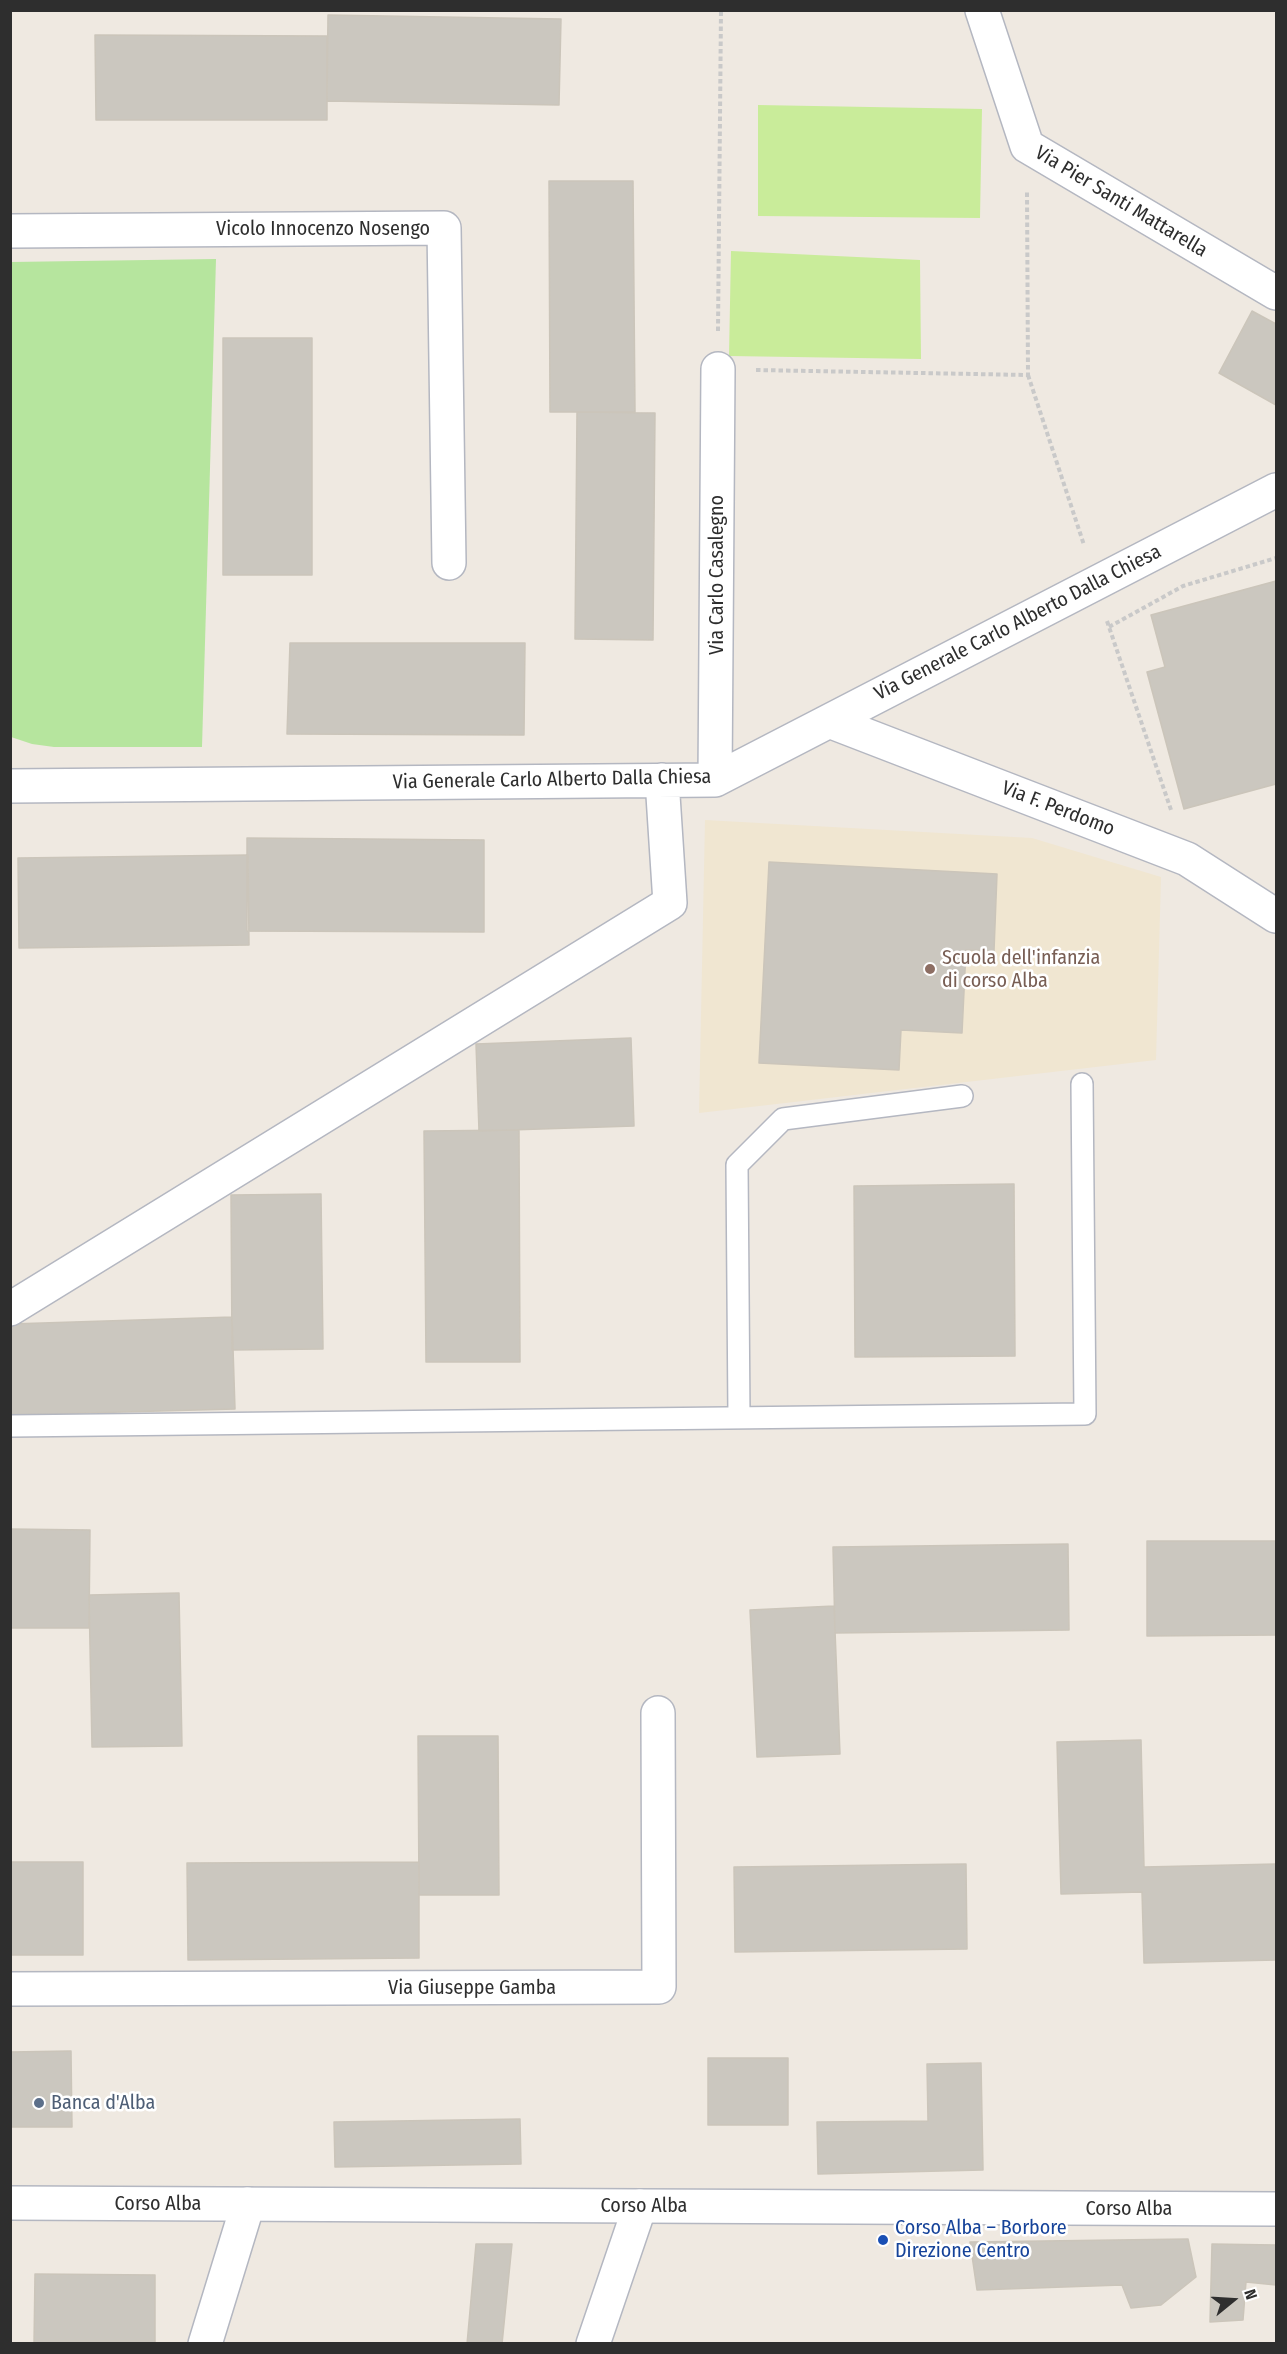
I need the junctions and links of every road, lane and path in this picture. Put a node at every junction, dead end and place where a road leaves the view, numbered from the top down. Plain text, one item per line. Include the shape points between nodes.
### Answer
1 (721, 10) edge
2 (982, 10) edge
3 (1027, 146) junction
4 (10, 231) edge
5 (1276, 293) edge
6 (718, 369) junction
7 (1276, 490) edge
8 (1276, 558) edge
9 (449, 563) dead end
10 (1109, 627) dead end
11 (829, 721) junction
12 (662, 780) junction
13 (715, 780) junction
14 (10, 786) edge
15 (1276, 916) edge
16 (1082, 1084) dead end
17 (962, 1096) dead end
18 (10, 1310) edge
19 (739, 1418) junction
20 (10, 1426) edge
21 (658, 1713) dead end
22 (10, 1989) edge
23 (10, 2203) edge
24 (248, 2204) junction
25 (640, 2206) junction
26 (1276, 2209) edge
27 (205, 2343) edge
28 (593, 2343) edge

1 - 6 path
2 - 3 street, Via Pier Santi Mattarella
3 - 5 street, Via Pier Santi Mattarella
3 - 6 path via 1028,375
4 - 9 street, Vicolo Innocenzo Nosengo via 444,228
6 - 13 street, Via Carlo Casalegno
7 - 11 street, Via Generale Carlo Alberto Dalla Chiesa
8 - 10 path via 1183,586
11 - 13 street, Via Generale Carlo Alberto Dalla Chiesa
11 - 15 street, Via F. Perdomo via 1187,859
12 - 13 street, Via Generale Carlo Alberto Dalla Chiesa
12 - 14 street, Via Generale Carlo Alberto Dalla Chiesa
12 - 18 street via 670,903
16 - 19 lane via 1085,1414
17 - 19 lane via 783,1119 737,1165
19 - 20 lane
21 - 22 street, Via Giuseppe Gamba via 659,1987
23 - 24 street, Corso Alba
24 - 25 street, Corso Alba
24 - 27 street
25 - 26 street, Corso Alba
25 - 28 street

